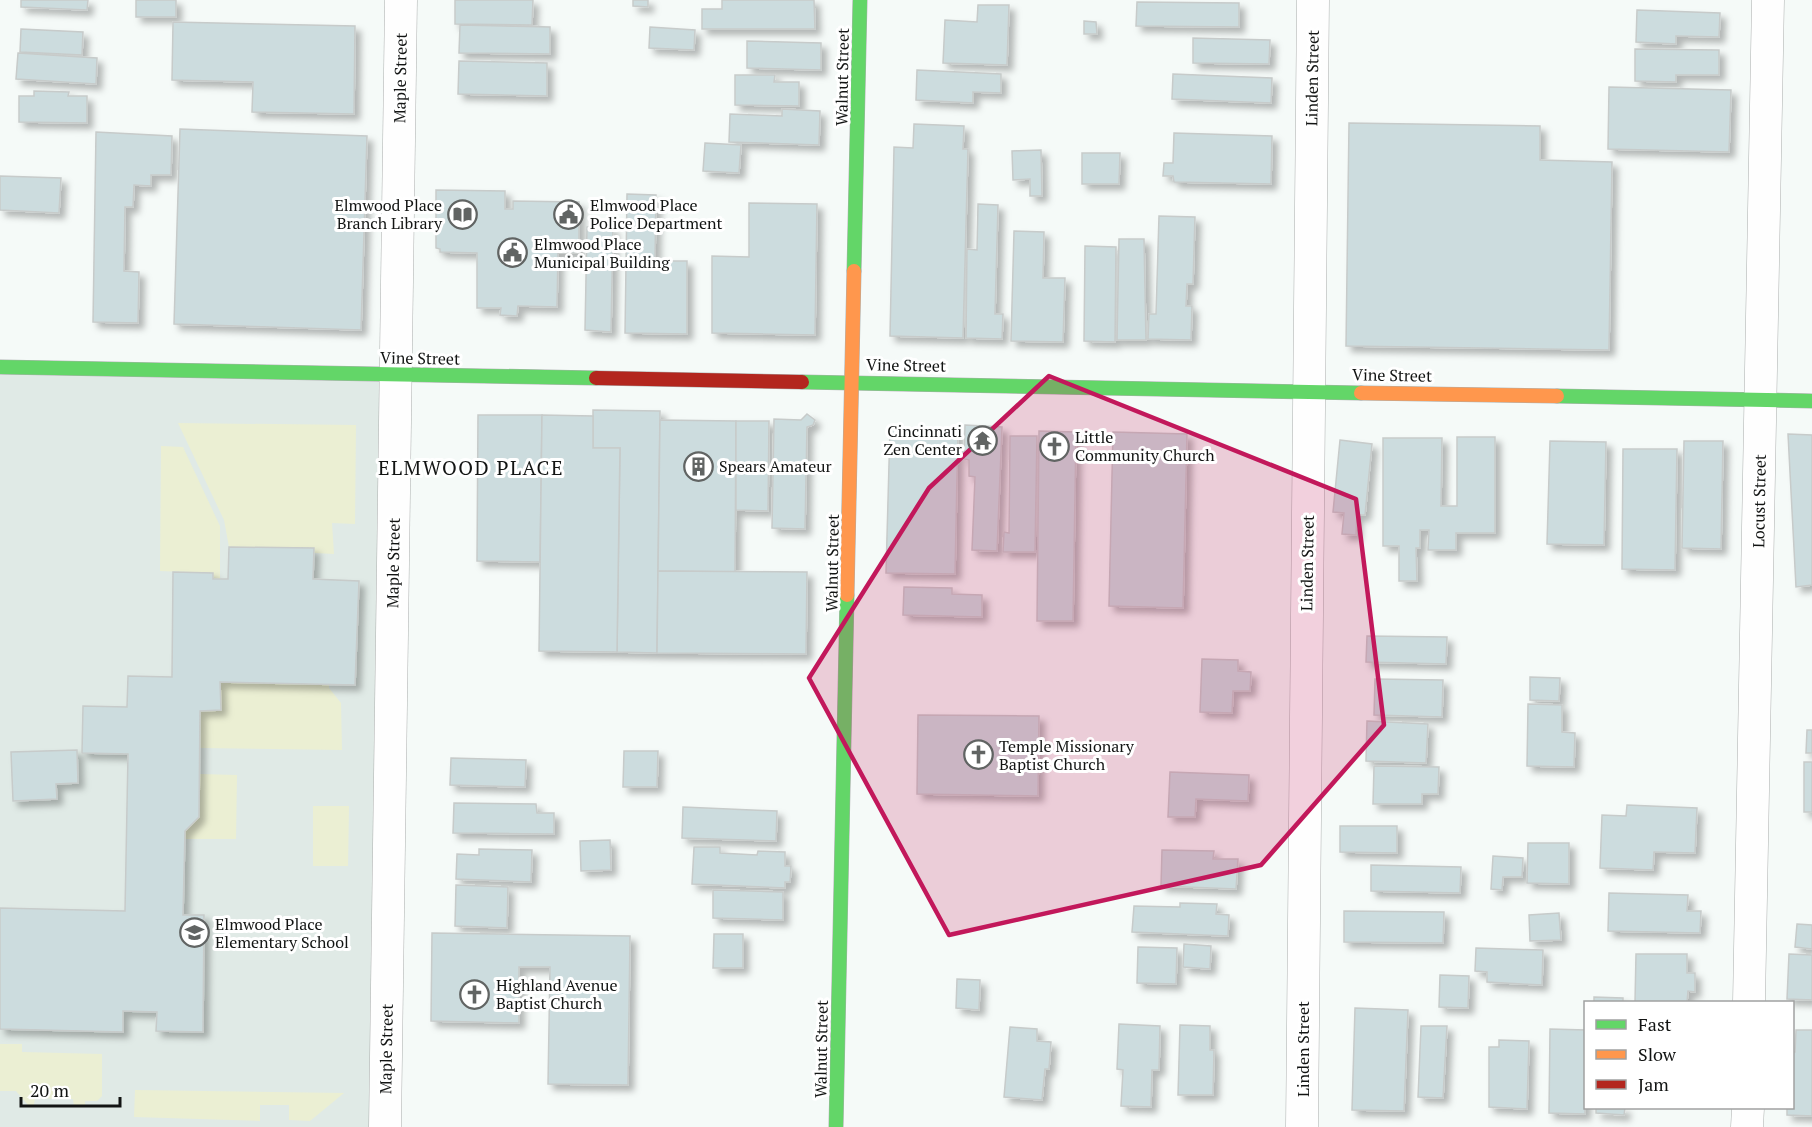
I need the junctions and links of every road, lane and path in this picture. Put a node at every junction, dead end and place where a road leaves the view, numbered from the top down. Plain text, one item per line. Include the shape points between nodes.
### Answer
1 (401, 0) edge
2 (860, 0) edge
3 (1313, 0) edge
4 (1768, 0) edge
5 (0, 367) edge
6 (396, 374) junction
7 (852, 381) junction
8 (1309, 390) junction
9 (1761, 399) junction
10 (1812, 400) edge
11 (1749, 1001) edge
12 (1748, 1109) edge
13 (385, 1127) edge
14 (836, 1127) edge
15 (1302, 1127) edge
16 (1747, 1127) edge

1 - 6 street, Maple Street
2 - 7 main road, Walnut Street
3 - 8 street, Linden Street
4 - 9 street, Locust Street
5 - 6 main road, Vine Street
6 - 7 main road, Vine Street
6 - 13 street, Maple Street
7 - 8 main road, Vine Street
7 - 14 main road, Walnut Street
8 - 9 main road, Vine Street
8 - 15 street, Linden Street
9 - 10 main road, Vine Street
9 - 11 street, Locust Street
12 - 16 street

